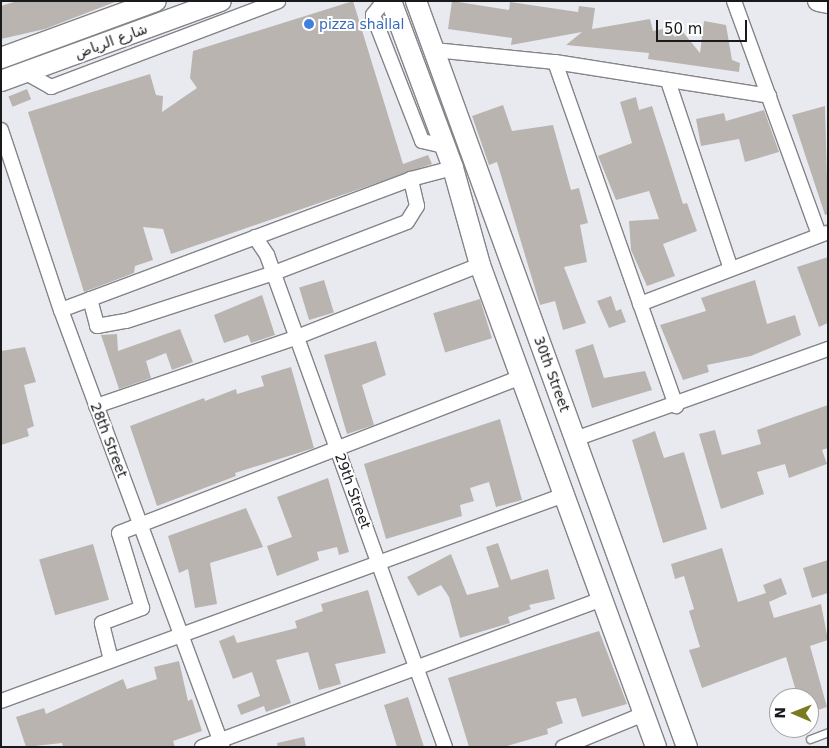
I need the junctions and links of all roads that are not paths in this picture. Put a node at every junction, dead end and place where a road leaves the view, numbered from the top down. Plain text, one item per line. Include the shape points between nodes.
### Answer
1 (156, 1) edge
2 (221, 1) edge
3 (278, 1) edge
4 (384, 1) edge
5 (391, 1) edge
6 (416, 1) edge
7 (734, 1) edge
8 (818, 1) edge
9 (828, 3) edge
10 (434, 50) junction
11 (1, 58) edge
12 (555, 62) junction
13 (26, 73) junction
14 (1, 81) edge
15 (669, 84) junction
16 (769, 96) junction
17 (1, 130) edge
18 (444, 146) junction
19 (453, 168) junction
20 (411, 179) junction
21 (823, 234) edge
22 (256, 237) junction
23 (480, 265) junction
24 (730, 266) junction
25 (274, 273) junction
26 (90, 299) junction
27 (640, 304) junction
28 (61, 310) junction
29 (297, 337) junction
30 (828, 349) edge
31 (521, 377) junction
32 (96, 406) junction
33 (676, 406) junction
34 (575, 439) junction
35 (338, 452) junction
36 (564, 494) junction
37 (142, 526) junction
38 (379, 562) junction
39 (602, 599) junction
40 (181, 635) junction
41 (111, 660) junction
42 (416, 665) junction
43 (1, 701) edge
44 (644, 714) junction
45 (828, 732) edge
46 (810, 739) dead end
47 (221, 743) edge
48 (202, 747) edge
49 (445, 747) edge
50 (563, 747) edge
51 (656, 747) edge
52 (687, 747) edge

1 - 11 street, شارع الرياض
2 - 13 street, شارع الرياض
3 - 13 street via 51,87
4 - 18 street via 373,16 422,140
5 - 18 street
6 - 10 street, 30th Street
7 - 16 street
8 - 9 street
10 - 12 street
10 - 34 street, 30th Street
12 - 15 street
12 - 27 street
13 - 14 street, شارع الرياض
15 - 16 street
15 - 24 street
16 - 21 street
17 - 28 street, 28th Street
18 - 19 street
19 - 20 street
19 - 23 street
20 - 22 street
20 - 25 street via 417,206 407,222
21 - 24 street
22 - 25 street, 29th Street
22 - 26 street
23 - 29 street
23 - 31 street
24 - 27 street
25 - 26 street via 126,321 97,326
25 - 29 street, 29th Street
26 - 28 street
27 - 33 street
28 - 32 street, 28th Street
29 - 32 street
29 - 35 street, 29th Street
30 - 33 street
31 - 35 street
31 - 36 street
32 - 37 street, 28th Street
33 - 34 street
34 - 52 street, 30th Street
35 - 37 street
35 - 38 street, 29th Street
36 - 38 street
36 - 39 street
37 - 40 street, 28th Street
37 - 41 street via 119,533 142,608 102,623
38 - 40 street
38 - 42 street, 29th Street
39 - 42 street
39 - 44 street
40 - 41 street
40 - 47 street, 28th Street
41 - 43 street
42 - 47 street
42 - 49 street, 29th Street
44 - 50 street
44 - 51 street
45 - 46 lane
47 - 48 street

